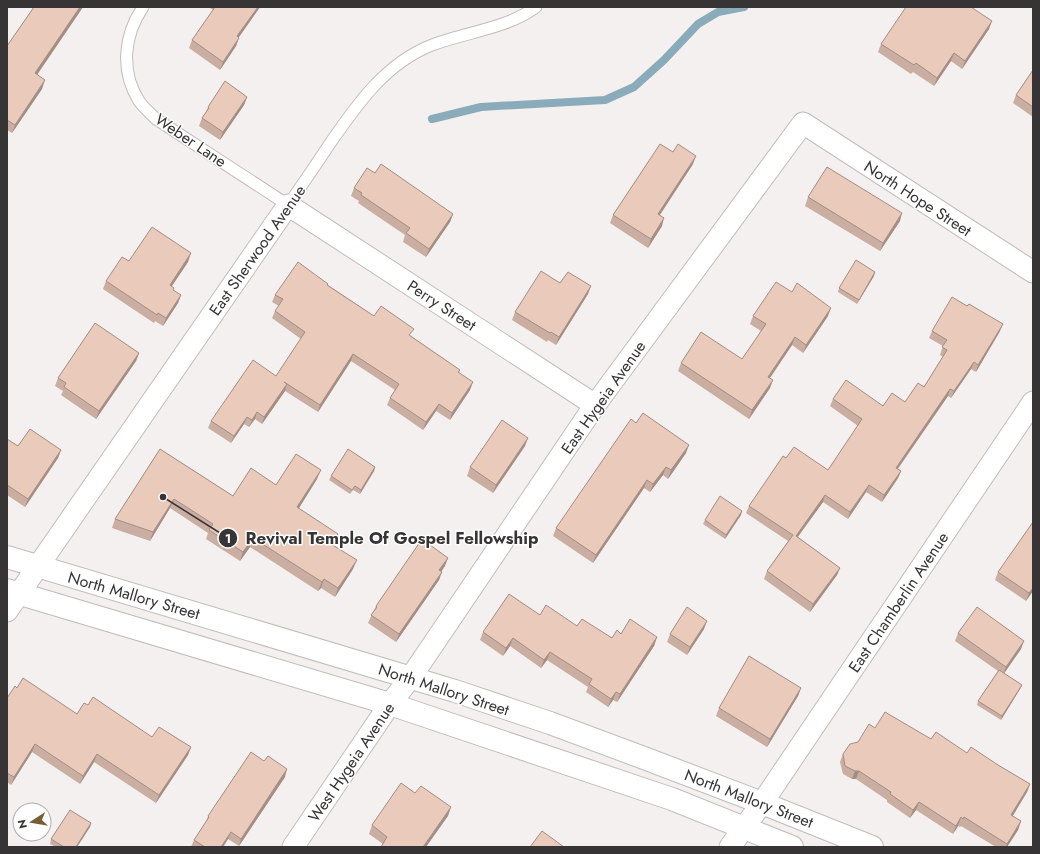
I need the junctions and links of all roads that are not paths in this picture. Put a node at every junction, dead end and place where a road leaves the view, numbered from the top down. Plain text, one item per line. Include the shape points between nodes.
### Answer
1 (143, 7) edge
2 (536, 7) edge
3 (803, 123) joint
4 (288, 205) junction
5 (1033, 272) edge
6 (1033, 402) edge
7 (595, 405) junction
8 (7, 557) edge
9 (38, 567) junction
10 (11, 598) edge
11 (411, 677) junction
12 (390, 704) junction
13 (762, 803) junction
14 (743, 827) junction
15 (293, 847) edge
16 (730, 847) edge
17 (792, 847) edge
18 (872, 847) edge

1 - 4 lane, Weber Lane via 131,29 126,65 130,84 139,101 156,119
2 - 4 lane, East Sherwood Avenue via 502,24 432,45 398,64 374,85 352,111
3 - 5 street, North Hope Street
3 - 7 street, East Hygeia Avenue
4 - 7 street, Perry Street
4 - 9 street, East Sherwood Avenue
6 - 13 street, East Chamberlin Avenue
7 - 11 street, East Hygeia Avenue
8 - 9 main road, North Mallory Street
9 - 10 street, East Sherwood Avenue
9 - 11 main road, North Mallory Street
10 - 12 main road, North Mallory Street
11 - 12 street, West Hygeia Avenue
11 - 13 main road, North Mallory Street via 550,723
12 - 14 main road, North Mallory Street via 664,796
12 - 15 street, West Hygeia Avenue
13 - 14 street, East Chamberlin Avenue
13 - 18 main road, North Mallory Street
14 - 16 street, East Chamberlin Avenue
14 - 17 main road, North Mallory Street

